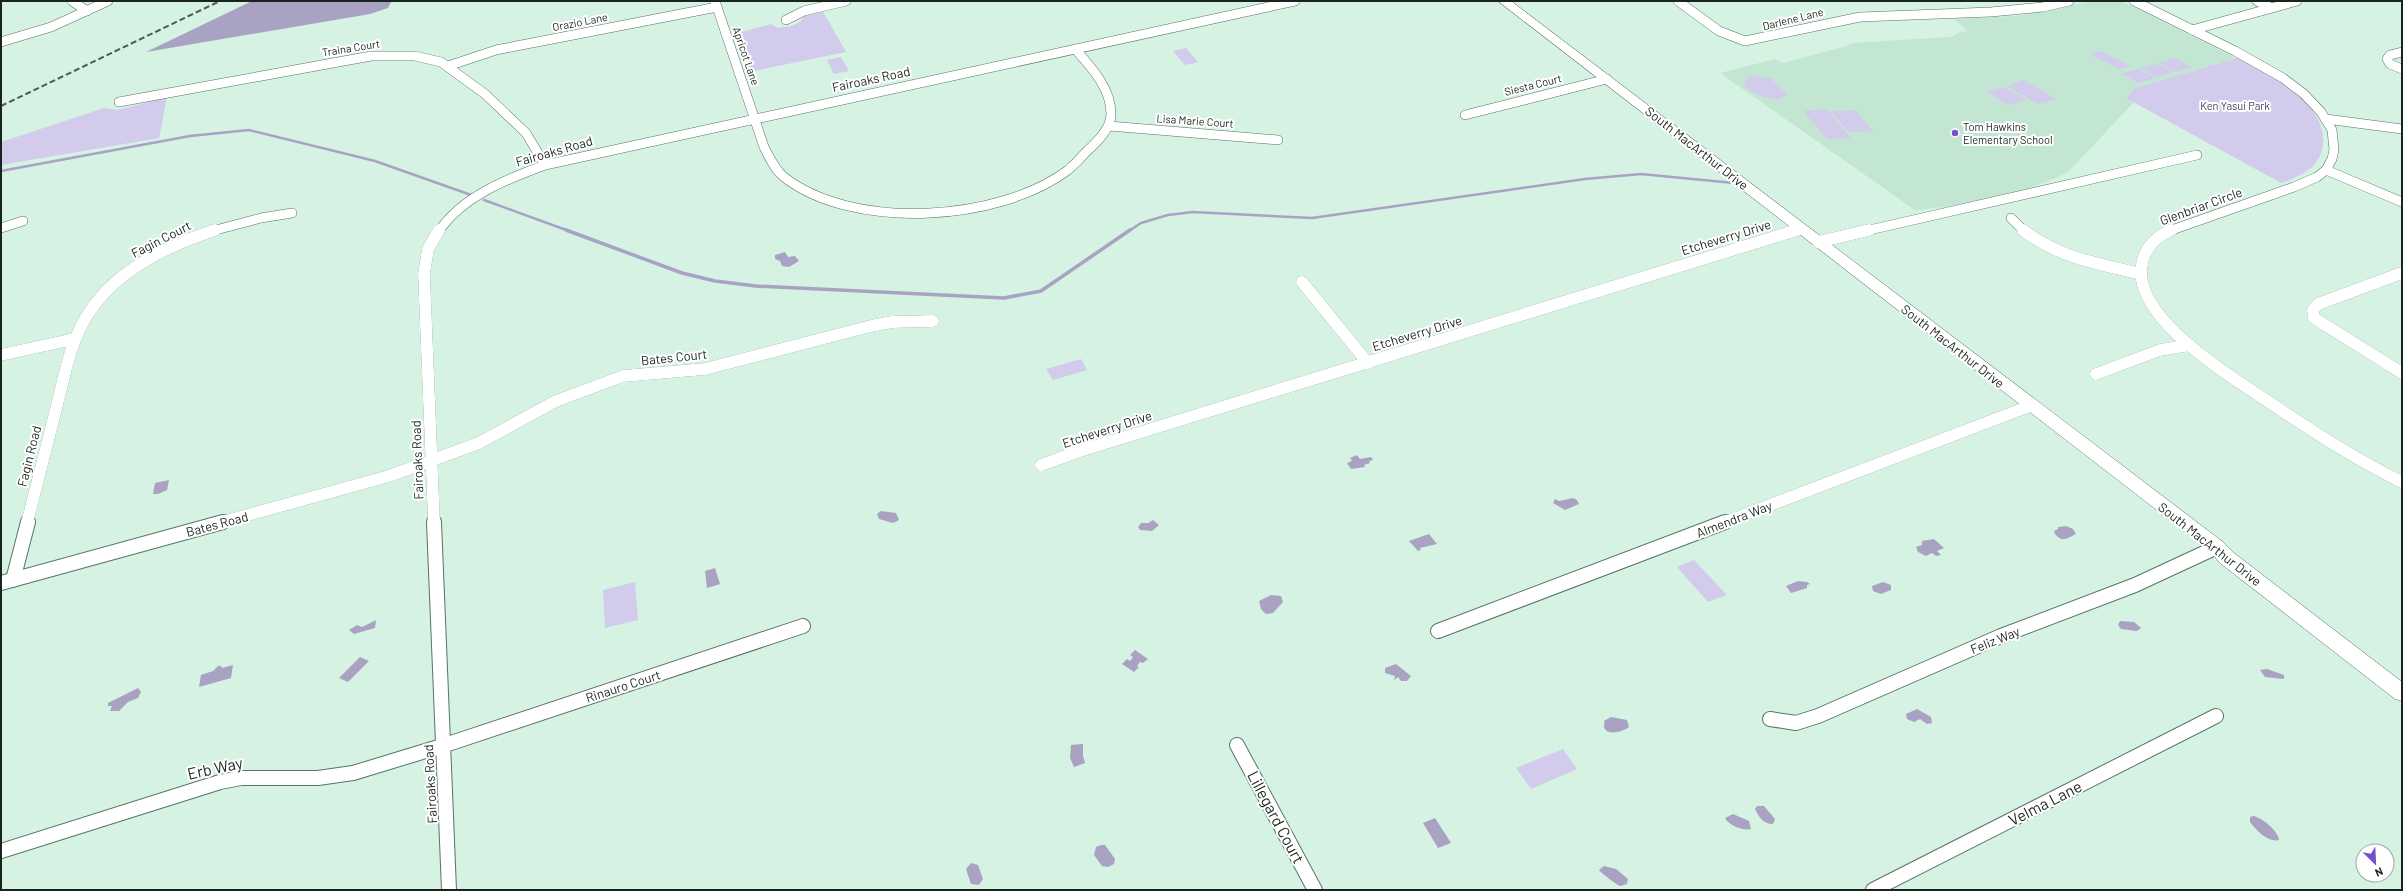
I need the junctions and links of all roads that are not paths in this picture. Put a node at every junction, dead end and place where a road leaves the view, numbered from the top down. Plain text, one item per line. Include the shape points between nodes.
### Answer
1 (72, 1) edge
2 (108, 1) edge
3 (846, 1) edge
4 (1295, 1) edge
5 (1504, 1) edge
6 (1678, 1) edge
7 (2069, 1) edge
8 (2134, 1) edge
9 (2257, 1) edge
10 (2297, 1) edge
11 (716, 4) edge
12 (2272, 8) junction
13 (87, 11) junction
14 (786, 20) dead end
15 (2192, 30) junction
16 (1, 42) edge
17 (1075, 49) junction
18 (2402, 52) edge
19 (448, 66) junction
20 (2402, 69) edge
21 (1607, 79) junction
22 (118, 102) dead end
23 (1465, 115) dead end
24 (755, 118) junction
25 (2326, 119) junction
26 (1109, 126) junction
27 (2402, 129) edge
28 (1278, 140) dead end
29 (2197, 155) dead end
30 (545, 165) junction
31 (2326, 170) junction
32 (2402, 202) edge
33 (292, 213) dead end
34 (2011, 218) dead end
35 (23, 221) dead end
36 (1, 228) edge
37 (1801, 229) junction
38 (1818, 242) junction
39 (2402, 273) edge
40 (2141, 274) junction
41 (1302, 282) dead end
42 (933, 322) dead end
43 (74, 339) junction
44 (2190, 345) junction
45 (1, 355) edge
46 (1368, 363) junction
47 (2402, 373) edge
48 (2096, 374) dead end
49 (2030, 406) junction
50 (432, 461) junction
51 (1041, 465) dead end
52 (2402, 482) edge
53 (2217, 548) junction
54 (7, 582) edge
55 (803, 626) dead end
56 (1438, 631) dead end
57 (2402, 693) edge
58 (2216, 716) dead end
59 (1770, 719) dead end
60 (1237, 745) dead end
61 (442, 746) junction
62 (1, 851) edge
63 (449, 890) edge
64 (1315, 890) edge
65 (1874, 890) edge

1 - 13 street
2 - 13 street
3 - 14 street via 804,11
4 - 17 street, Fairoaks Road
5 - 21 street, South MacArthur Drive
6 - 7 street, Darlene Lane via 1737,41 1753,40 1859,17 2000,12
8 - 15 street
9 - 12 street
10 - 12 street
11 - 19 street, Orazio Lane via 496,50
11 - 24 street, Apricot Lane
12 - 15 street
13 - 16 street via 51,27
15 - 25 street via 2278,74 2311,101
17 - 24 street, Fairoaks Road
17 - 26 street via 1102,82 1109,98
18 - 20 street via 2390,55 2387,59 2390,64
19 - 22 street, Traina Court via 414,56 371,56
19 - 30 street, Traina Court via 525,132
21 - 23 street, Siesta Court
21 - 37 street, South MacArthur Drive
24 - 26 street, Apricot Lane via 764,147 773,164 796,186 842,205 894,213 952,211 993,204 1023,194 1055,179 1074,166
24 - 30 street, Fairoaks Road
25 - 27 street
25 - 31 street via 2335,145
26 - 28 street, Lisa Marie Court
29 - 38 street
30 - 50 street, Fairoaks Road via 508,179 468,203 444,224 427,252 424,274
31 - 32 street
31 - 40 street, Glenbriar Circle via 2294,188 2160,235 2142,257
33 - 43 street, Fagin Court via 224,226 155,256 124,275 101,296 81,323
34 - 40 street via 2021,231 2053,249 2083,260
35 - 36 street
37 - 38 street, South MacArthur Drive
37 - 46 street, Etcheverry Drive
38 - 49 street, South MacArthur Drive
39 - 47 street via 2318,304 2313,310 2314,318
40 - 44 street, Glenbriar Circle via 2152,304 2168,325
41 - 46 street
42 - 50 street, Bates Court via 892,322 871,326 705,369 623,376 556,401 479,443
43 - 45 street
43 - 54 street, Fagin Road
44 - 48 street via 2160,350
44 - 52 street, Glenbriar Circle via 2200,355 2337,447
46 - 51 street, Etcheverry Drive via 1082,450
49 - 53 street, South MacArthur Drive
49 - 56 street, Almendra Way
50 - 54 street, Bates Road via 389,476
50 - 61 street, Fairoaks Road
53 - 57 street, South MacArthur Drive
53 - 59 street, Feliz Way via 2148,580 2054,618 2001,636 1818,716 1796,723
55 - 61 street, Rinauro Court
58 - 65 street, Velma Lane
60 - 64 street, Lillegard Court
61 - 62 street, Erb Way via 353,773 318,778 241,778 220,782
61 - 63 street, Fairoaks Road

